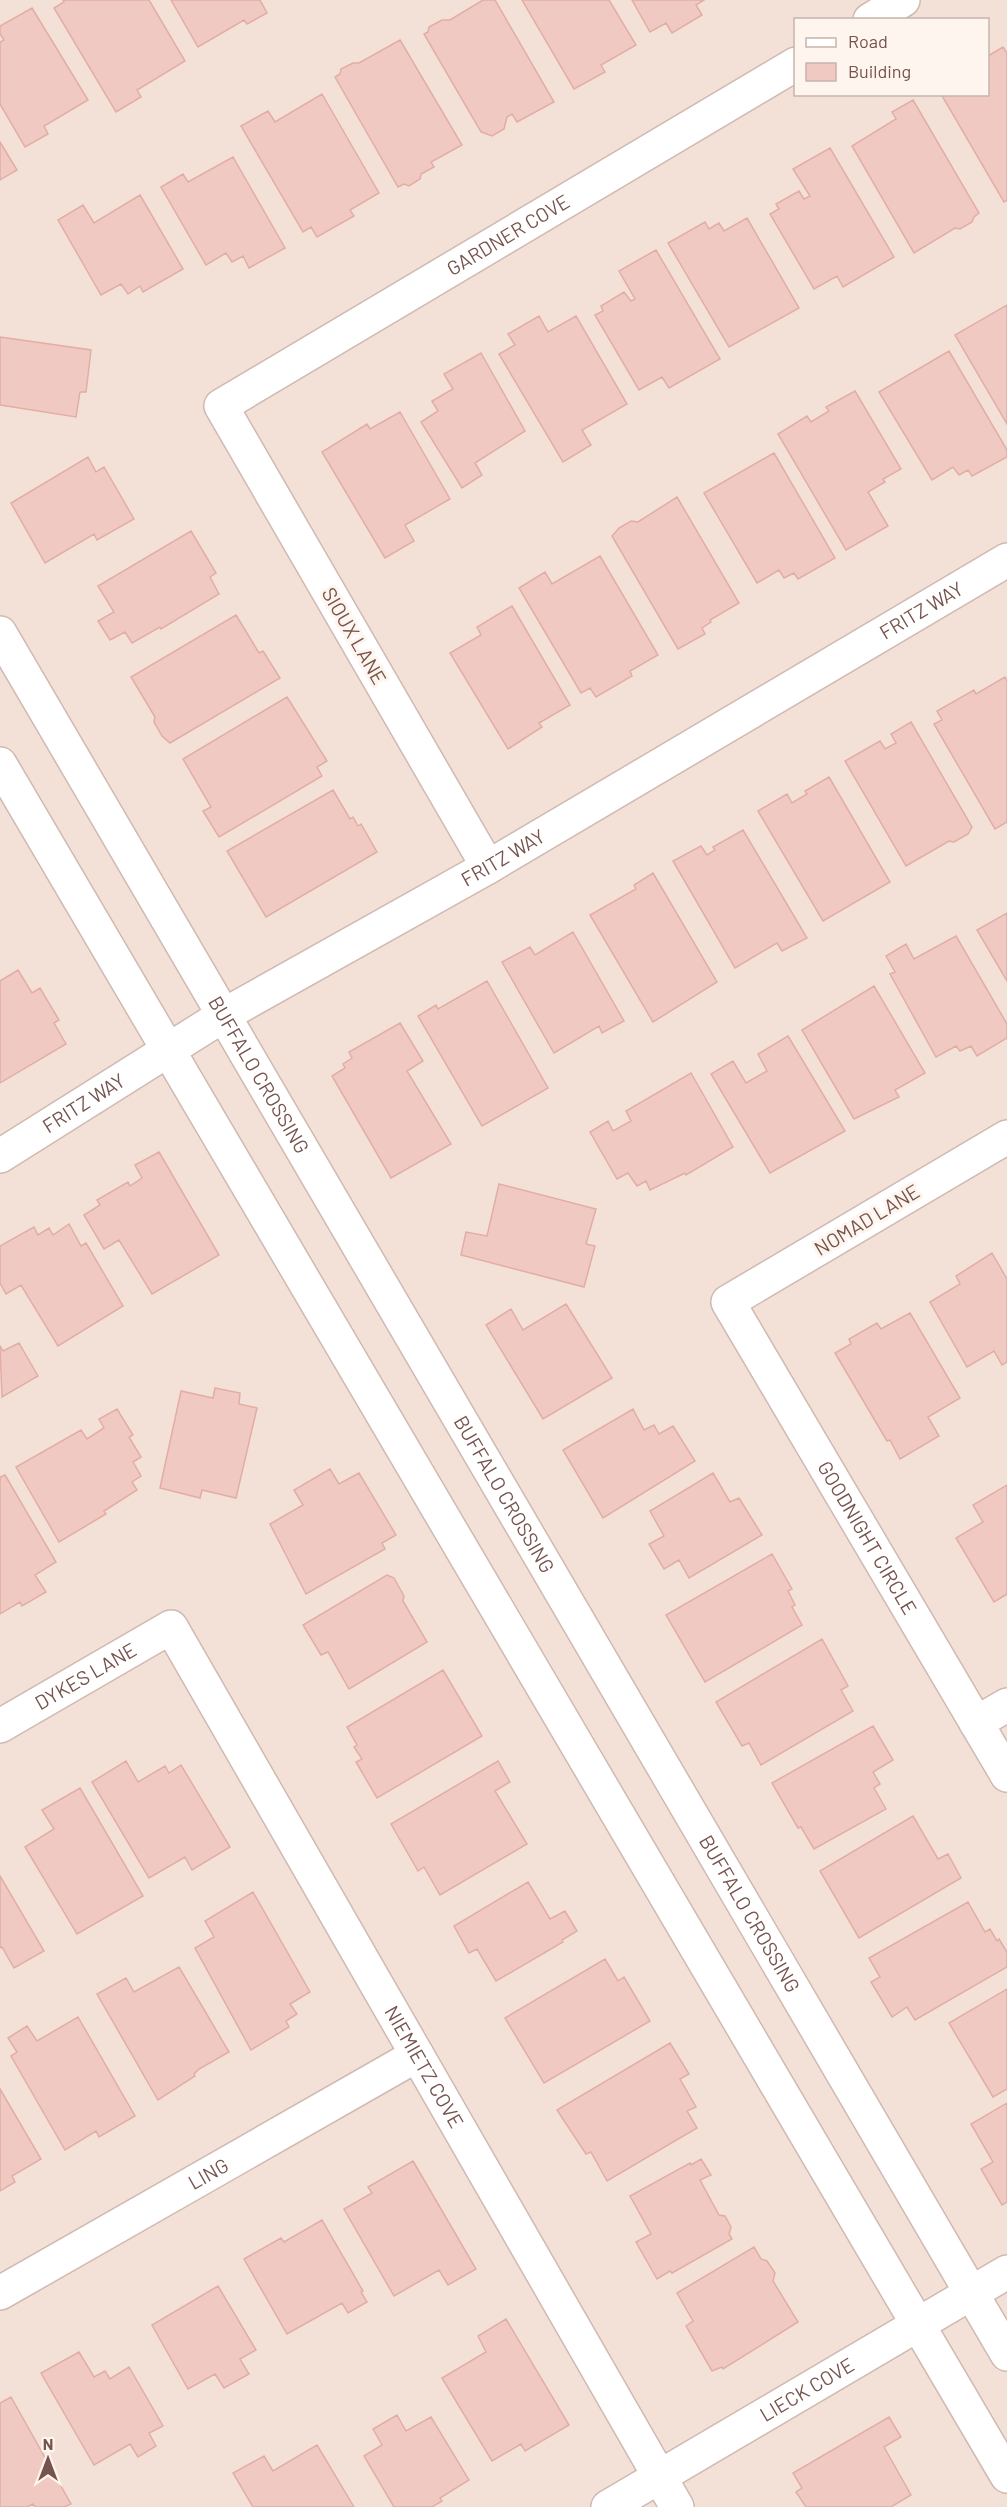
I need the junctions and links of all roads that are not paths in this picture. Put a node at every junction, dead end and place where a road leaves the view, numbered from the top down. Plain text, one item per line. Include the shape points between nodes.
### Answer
1 (903, 0) edge
2 (873, 18) edge
3 (794, 65) edge
4 (221, 406) joint
5 (1007, 560) edge
6 (0, 633) edge
7 (0, 765) edge
8 (488, 867) junction
9 (224, 1015) junction
10 (167, 1049) junction
11 (1007, 1137) edge
12 (0, 1156) edge
13 (728, 1302) joint
14 (171, 1626) joint
15 (1007, 1705) edge
16 (976, 1723) junction
17 (0, 1725) edge
18 (1007, 1775) edge
19 (417, 2055) junction
20 (1007, 2272) edge
21 (0, 2293) edge
22 (971, 2293) junction
23 (918, 2325) junction
24 (1007, 2354) edge
25 (659, 2476) junction
26 (1007, 2476) edge
27 (608, 2507) edge
28 (677, 2507) edge

1 - 2 street
3 - 4 street, GARDNER COVE
4 - 8 street, SIOUX LANE
5 - 8 street, FRITZ WAY
6 - 9 street, BUFFALO CROSSING
7 - 10 street
8 - 9 street, FRITZ WAY
9 - 10 street, FRITZ WAY
9 - 22 street, BUFFALO CROSSING
10 - 12 street, FRITZ WAY
10 - 23 street
11 - 13 street, NOMAD LANE
13 - 16 street, GOODNIGHT CIRCLE
14 - 17 street, DYKES LANE
14 - 19 street, NIEMIETZ COVE
15 - 16 street
16 - 18 street, GOODNIGHT CIRCLE
19 - 21 street, LING
19 - 25 street, NIEMIETZ COVE
20 - 22 street, LIECK COVE
22 - 23 street, LIECK COVE
22 - 24 street, BUFFALO CROSSING
23 - 25 street, LIECK COVE
23 - 26 street
25 - 27 street, LIECK COVE
25 - 28 street, NIEMIETZ COVE

